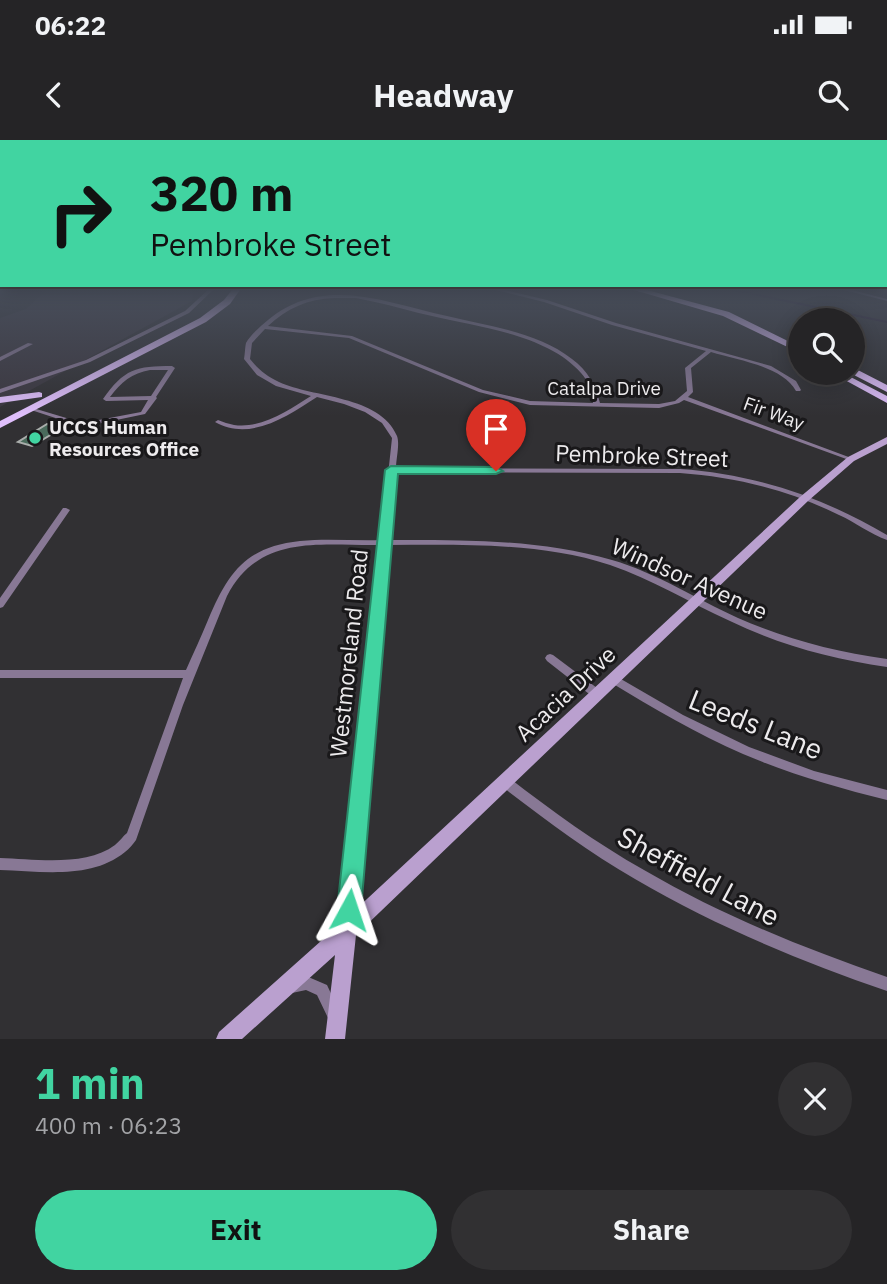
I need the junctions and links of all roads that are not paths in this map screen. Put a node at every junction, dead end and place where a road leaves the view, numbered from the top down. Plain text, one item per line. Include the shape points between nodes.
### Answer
1 (147, 332) edge
2 (166, 332) edge
3 (180, 332) edge
4 (261, 332) edge
5 (307, 332) edge
6 (504, 332) edge
7 (650, 332) edge
8 (763, 332) edge
9 (30, 344) dead end
10 (788, 344) edge
11 (709, 351) junction
12 (0, 359) edge
13 (250, 366) junction
14 (239, 369) dead end
15 (865, 377) edge
16 (860, 385) edge
17 (887, 389) edge
18 (798, 390) dead end
19 (0, 391) edge
20 (39, 395) junction
21 (317, 395) junction
22 (154, 398) junction
23 (685, 398) junction
24 (887, 400) edge
25 (0, 402) edge
26 (597, 405) junction
27 (31, 410) junction
28 (0, 412) edge
29 (218, 422) dead end
30 (0, 425) edge
31 (887, 440) edge
32 (851, 459) junction
33 (391, 470) junction
34 (804, 499) junction
35 (66, 510) dead end
36 (887, 538) edge
37 (384, 543) junction
38 (698, 600) junction
39 (0, 605) edge
40 (550, 658) dead end
41 (887, 663) edge
42 (0, 674) edge
43 (189, 674) junction
44 (614, 680) junction
45 (597, 694) junction
46 (504, 780) junction
47 (887, 795) edge
48 (0, 864) edge
49 (347, 931) junction
50 (887, 984) edge
51 (280, 988) junction
52 (336, 1030) edge
53 (226, 1039) edge

1 - 19 street via 89,361
2 - 20 main road
3 - 27 main road
4 - 13 street via 246,349
5 - 26 street, Catalpa Drive via 350,337 507,398
6 - 26 street via 548,348 583,371
7 - 11 street
8 - 10 main road
9 - 12 street
11 - 18 street via 769,367 794,382
11 - 23 street, Catalpa Drive via 688,368 691,388
13 - 14 street
13 - 21 street, Westmoreland Road via 267,379
15 - 17 main road
16 - 24 main road
20 - 25 main road
20 - 27 main road
20 - 28 main road
21 - 29 street via 266,423 228,427
21 - 33 street, Westmoreland Road via 373,413 390,426 395,438
22 - 22 street via 172,368 142,367 118,380 106,399
22 - 27 street via 142,414 83,425
23 - 26 street, Catalpa Drive via 659,406
23 - 32 street, Fir Way
25 - 28 main road
27 - 30 main road
31 - 32 street, Acacia Drive
32 - 34 street, Acacia Drive
33 - 34 street, Pembroke Street via 702,472 765,484
33 - 37 street, Westmoreland Road
34 - 36 street, Pembroke Street
34 - 38 street, Acacia Drive
35 - 39 street
37 - 38 street, Windsor Avenue via 508,544 566,551 632,570
37 - 43 street, Windsor Avenue via 294,544 253,558 233,578
37 - 49 street, Westmoreland Road
38 - 41 street, Windsor Avenue via 785,640
38 - 44 street, Acacia Drive
40 - 45 street
42 - 43 street
43 - 48 street, Windsor Avenue via 132,836 121,851 86,864
44 - 45 street, Acacia Drive
44 - 47 street, Leeds Lane via 666,713 733,745 806,773
45 - 46 street, Acacia Drive
46 - 49 street, Acacia Drive
46 - 50 street, Sheffield Lane via 570,833 690,904 785,948
49 - 51 street, Acacia Drive
49 - 52 street, Westmoreland Road
51 - 52 street via 306,983 322,990
51 - 53 street, Acacia Drive

